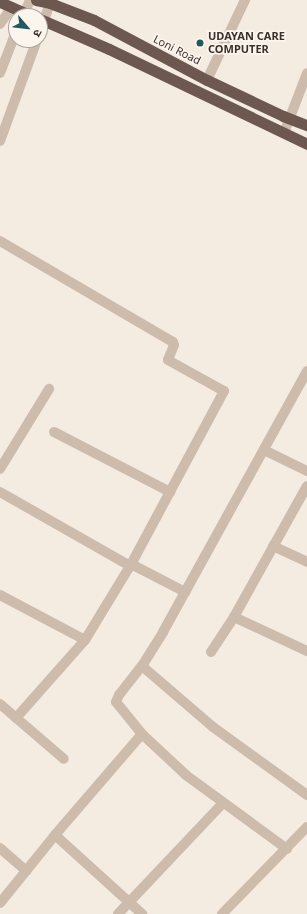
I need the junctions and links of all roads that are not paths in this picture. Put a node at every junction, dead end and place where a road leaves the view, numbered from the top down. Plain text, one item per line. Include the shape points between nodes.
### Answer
1 (36, 0) edge
2 (245, 0) edge
3 (0, 2) edge
4 (51, 2) edge
5 (12, 7) joint
6 (0, 24) edge
7 (48, 25) edge
8 (10, 48) edge
9 (34, 48) edge
10 (0, 73) edge
11 (307, 73) edge
12 (207, 80) junction
13 (290, 118) junction
14 (307, 125) edge
15 (284, 133) junction
16 (0, 141) edge
17 (307, 144) edge
18 (0, 241) edge
19 (307, 371) edge
20 (49, 389) dead end
21 (54, 432) dead end
22 (264, 450) junction
23 (0, 469) edge
24 (307, 471) edge
25 (307, 486) edge
26 (0, 492) edge
27 (170, 492) junction
28 (273, 546) junction
29 (307, 562) edge
30 (130, 566) junction
31 (185, 592) junction
32 (0, 595) edge
33 (234, 617) junction
34 (85, 640) junction
35 (307, 651) edge
36 (211, 652) dead end
37 (142, 666) junction
38 (0, 704) edge
39 (16, 718) junction
40 (142, 734) junction
41 (64, 759) dead end
42 (307, 795) edge
43 (223, 803) junction
44 (307, 827) edge
45 (56, 835) junction
46 (0, 848) edge
47 (287, 849) junction
48 (26, 871) junction
49 (129, 902) junction
50 (0, 903) edge
51 (118, 914) edge
52 (142, 914) edge
53 (222, 914) edge

1 - 4 highway, Loni Road
2 - 12 street
3 - 5 highway
4 - 12 highway, Loni Road via 94,20
5 - 6 street
7 - 15 highway via 109,49
8 - 10 street
9 - 16 street
11 - 13 street
12 - 13 highway, Loni Road
13 - 14 highway, Loni Road
13 - 15 street
15 - 17 highway
18 - 27 street via 173,342 168,360 224,391
19 - 22 street
20 - 23 street
21 - 27 street
22 - 24 street
22 - 31 street
25 - 28 street
26 - 30 street
27 - 30 street
28 - 29 street
28 - 33 street
30 - 31 street
30 - 34 street
31 - 37 street
32 - 34 street
33 - 35 street
33 - 36 street
34 - 39 street
37 - 40 street via 116,702
37 - 42 street via 213,727
38 - 39 street
39 - 41 street
40 - 43 street via 186,775
40 - 45 street
43 - 47 street
43 - 49 street
44 - 47 street
45 - 48 street
45 - 49 street
46 - 48 street
47 - 53 street
48 - 50 street
49 - 51 street
49 - 52 street

